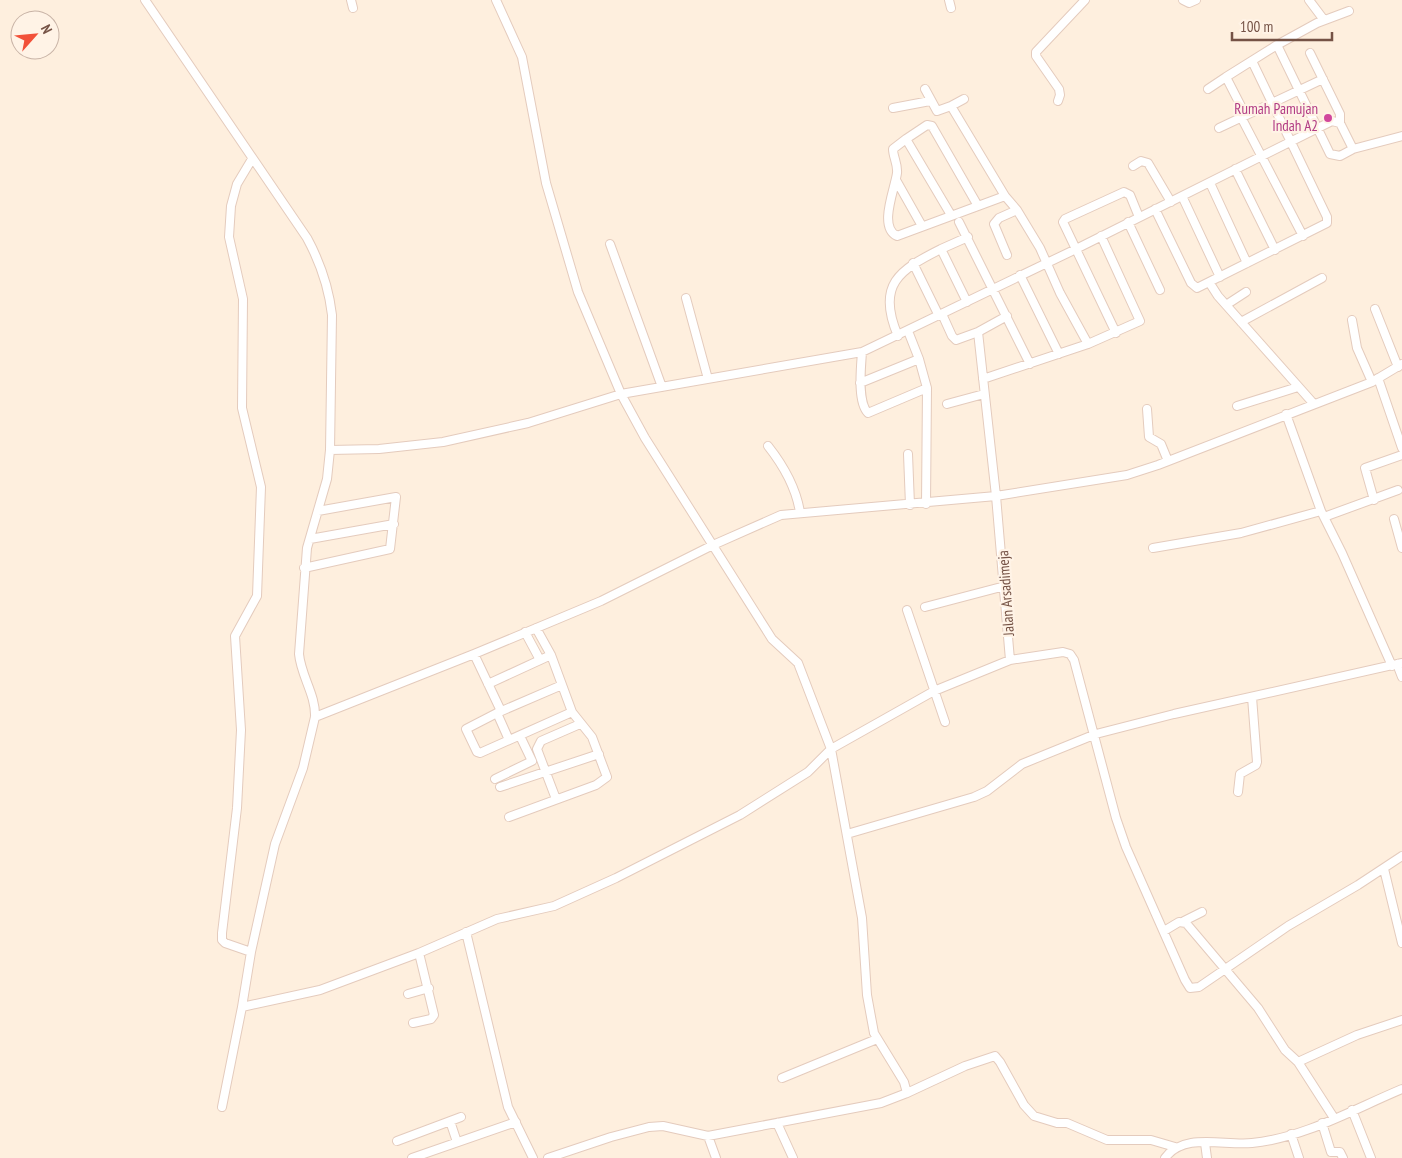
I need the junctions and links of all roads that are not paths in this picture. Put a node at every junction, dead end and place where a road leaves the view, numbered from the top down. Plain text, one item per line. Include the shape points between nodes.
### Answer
1 (145, 0) edge
2 (496, 0) edge
3 (1084, 0) edge
4 (1183, 0) edge
5 (1196, 0) edge
6 (1309, 0) edge
7 (1349, 11) dead end
8 (1324, 20) junction
9 (1277, 45) junction
10 (1310, 53) dead end
11 (1252, 61) junction
12 (1226, 77) junction
13 (1322, 79) junction
14 (924, 89) dead end
15 (1208, 89) dead end
16 (1298, 90) junction
17 (964, 99) dead end
18 (930, 101) junction
19 (1058, 101) dead end
20 (1270, 102) junction
21 (951, 106) junction
22 (893, 108) dead end
23 (1243, 116) junction
24 (1340, 123) junction
25 (1219, 128) dead end
26 (1317, 128) junction
27 (1402, 136) edge
28 (906, 139) junction
29 (1291, 141) junction
30 (1353, 149) junction
31 (1261, 156) junction
32 (252, 159) junction
33 (1133, 166) dead end
34 (1235, 169) junction
35 (896, 180) junction
36 (1210, 183) junction
37 (1005, 196) junction
38 (1182, 196) junction
39 (1171, 202) junction
40 (978, 206) junction
41 (1155, 209) junction
42 (1017, 210) junction
43 (951, 215) junction
44 (1139, 217) junction
45 (959, 222) dead end
46 (1128, 222) junction
47 (922, 226) junction
48 (1101, 236) junction
49 (1303, 236) junction
50 (968, 237) junction
51 (610, 244) dead end
52 (941, 249) junction
53 (1074, 250) junction
54 (1275, 250) junction
55 (1007, 255) dead end
56 (1047, 262) junction
57 (913, 263) junction
58 (1248, 263) junction
59 (1020, 276) junction
60 (1220, 277) junction
61 (1322, 278) dead end
62 (1209, 282) junction
63 (993, 288) junction
64 (1160, 290) dead end
65 (1246, 292) dead end
66 (686, 298) dead end
67 (967, 302) junction
68 (1226, 304) junction
69 (1375, 309) dead end
70 (940, 315) junction
71 (1007, 316) junction
72 (1352, 320) dead end
73 (1242, 322) junction
74 (908, 331) junction
75 (978, 332) junction
76 (1116, 334) junction
77 (898, 336) junction
78 (1088, 344) junction
79 (862, 352) junction
80 (1059, 354) junction
81 (919, 359) junction
82 (1030, 364) junction
83 (1400, 366) edge
84 (708, 379) junction
85 (983, 379) junction
86 (1375, 380) junction
87 (860, 383) junction
88 (662, 387) junction
89 (1298, 387) junction
90 (926, 388) junction
91 (621, 394) junction
92 (984, 394) junction
93 (1313, 403) junction
94 (948, 404) dead end
95 (1237, 406) dead end
96 (1147, 408) dead end
97 (1286, 414) junction
98 (768, 446) dead end
99 (1402, 448) edge
100 (330, 450) junction
101 (908, 454) dead end
102 (1402, 455) edge
103 (1168, 461) junction
104 (1398, 490) dead end
105 (996, 496) junction
106 (1374, 500) junction
107 (926, 504) junction
108 (910, 505) junction
109 (318, 511) junction
110 (800, 512) junction
111 (1323, 514) junction
112 (1394, 519) dead end
113 (394, 524) junction
114 (310, 539) junction
115 (714, 545) junction
116 (1153, 548) dead end
117 (1402, 548) edge
118 (304, 568) junction
119 (1005, 586) junction
120 (925, 607) dead end
121 (907, 610) dead end
122 (536, 628) junction
123 (525, 632) junction
124 (474, 654) junction
125 (551, 655) junction
126 (540, 660) junction
127 (1010, 660) junction
128 (1397, 665) edge
129 (1402, 677) edge
130 (488, 684) junction
131 (562, 685) junction
132 (934, 691) junction
133 (1252, 697) junction
134 (499, 712) junction
135 (572, 712) junction
136 (315, 716) junction
137 (945, 722) dead end
138 (580, 724) junction
139 (1096, 734) junction
140 (520, 736) junction
141 (510, 740) junction
142 (832, 748) junction
143 (599, 754) junction
144 (546, 771) junction
145 (495, 779) dead end
146 (500, 787) dead end
147 (1238, 792) dead end
148 (556, 799) junction
149 (509, 817) dead end
150 (846, 834) junction
151 (1402, 856) edge
152 (1384, 869) junction
153 (1202, 912) dead end
154 (1184, 922) junction
155 (1400, 923) edge
156 (1164, 930) junction
157 (466, 932) junction
158 (1402, 943) edge
159 (251, 952) junction
160 (420, 954) junction
161 (1225, 967) junction
162 (428, 988) junction
163 (408, 994) dead end
164 (242, 1007) junction
165 (1402, 1020) edge
166 (413, 1023) dead end
167 (877, 1039) junction
168 (1298, 1062) junction
169 (782, 1078) dead end
170 (1402, 1089) edge
171 (907, 1093) junction
172 (222, 1107) dead end
173 (1352, 1110) junction
174 (461, 1117) dead end
175 (1334, 1118) junction
176 (450, 1121) junction
177 (516, 1122) junction
178 (777, 1123) junction
179 (1322, 1123) junction
180 (1291, 1134) junction
181 (708, 1136) junction
182 (397, 1141) dead end
183 (457, 1142) junction
184 (1205, 1143) junction
185 (1175, 1147) junction
186 (412, 1158) edge
187 (533, 1158) edge
188 (548, 1158) edge
189 (716, 1158) edge
190 (794, 1158) edge
191 (1165, 1158) edge
192 (1207, 1158) edge
193 (1299, 1158) edge
194 (1343, 1158) edge
195 (1371, 1158) edge

1 - 32 street via 202,80
2 - 91 street via 522,57 546,183 578,292
3 - 19 street via 1036,52 1059,89
4 - 5 street
6 - 8 street
7 - 8 street
8 - 9 street
9 - 11 street
9 - 16 street
10 - 13 street
11 - 12 street
11 - 20 street
12 - 15 street
12 - 23 street
13 - 16 street
13 - 24 street via 1341,116
14 - 18 street
16 - 20 street
16 - 26 street
17 - 21 street
18 - 21 street via 937,111
18 - 22 street
20 - 23 street
20 - 29 street
21 - 37 street
23 - 25 street
23 - 31 street
24 - 26 street via 1336,120
24 - 30 street
26 - 29 street
26 - 30 street via 1333,156
27 - 30 street
28 - 35 street via 893,149
28 - 40 street via 927,125 932,126
28 - 43 street
29 - 31 street
29 - 49 street via 1328,220
31 - 34 street
31 - 49 street
32 - 100 street via 307,238 330,300 333,340
32 - 159 street via 237,184 231,206 229,237 243,299 242,408 261,488 256,596 235,636 241,740 237,808 222,933 225,943
33 - 39 street via 1140,161 1148,163
34 - 36 street
34 - 54 street
35 - 47 street
35 - 47 street via 889,229 897,236
36 - 38 street
36 - 58 street
37 - 40 street
37 - 42 street
38 - 39 street
38 - 60 street
39 - 41 street
40 - 43 street
41 - 44 street
41 - 62 street via 1193,286 1199,288
42 - 55 street via 999,218 994,224
42 - 56 street
43 - 47 street
44 - 46 street
44 - 53 street via 1130,196 1124,192 1066,219 1063,225
45 - 50 street
46 - 48 street
46 - 64 street
48 - 53 street
48 - 76 street via 1141,319
49 - 54 street
50 - 52 street
50 - 63 street
51 - 88 street
52 - 57 street
52 - 67 street
53 - 56 street
53 - 76 street
54 - 58 street
56 - 59 street
56 - 78 street
57 - 70 street
57 - 77 street via 899,274 890,300 890,315
58 - 60 street
59 - 63 street
59 - 80 street
60 - 62 street
61 - 73 street
62 - 68 street
63 - 67 street
63 - 71 street
65 - 68 street
66 - 84 street
67 - 70 street
68 - 73 street
69 - 83 street
70 - 74 street
70 - 75 street via 956,340
71 - 75 street
71 - 82 street
72 - 86 street via 1357,348
73 - 89 street
74 - 77 street
74 - 81 street
75 - 85 street, Jalan Arsadimeja
76 - 78 street
77 - 79 street
78 - 80 street
79 - 84 street
79 - 87 street
80 - 82 street
81 - 87 street
81 - 90 street
82 - 85 street
83 - 86 street
84 - 88 street
85 - 92 street, Jalan Arsadimeja
86 - 93 street
86 - 99 street
87 - 90 street via 864,408 868,413
88 - 91 street
89 - 93 street
89 - 95 street
90 - 107 street
91 - 100 street via 528,423 443,442
91 - 115 street via 645,438
92 - 94 street
92 - 105 street, Jalan Arsadimeja
93 - 97 street
96 - 103 street via 1149,437 1161,444
97 - 103 street
97 - 111 street
98 - 110 street via 787,475
100 - 109 street via 327,479
101 - 108 street
102 - 106 street via 1365,468
103 - 105 street via 1127,474
104 - 106 street
105 - 107 street
105 - 119 street, Jalan Arsadimeja
106 - 111 street
107 - 108 street
108 - 110 street
109 - 113 street via 396,497
109 - 114 street
110 - 115 street via 775,518
111 - 116 street via 1241,533
111 - 128 street
112 - 117 street
113 - 114 street
113 - 118 street via 390,549
114 - 118 street
115 - 122 street via 601,601
115 - 142 street via 772,639 798,663
118 - 136 street via 299,654
119 - 120 street
119 - 127 street, Jalan Arsadimeja
121 - 132 street
122 - 123 street
122 - 125 street
123 - 124 street
123 - 126 street
124 - 130 street
124 - 136 street
125 - 126 street
125 - 131 street
126 - 130 street
127 - 132 street
127 - 139 street via 1063,652 1070,654
128 - 129 street
128 - 133 street
130 - 134 street
131 - 134 street
131 - 135 street
132 - 137 street
132 - 142 street
133 - 139 street
133 - 147 street via 1257,762 1240,774
134 - 141 street
134 - 141 street via 466,729 479,752
135 - 138 street
135 - 140 street
136 - 159 street via 302,768 275,844
138 - 143 street via 590,732
138 - 144 street via 539,743 537,749
139 - 150 street via 1022,764 974,797
139 - 156 street via 1126,847
140 - 141 street
140 - 145 street via 532,761
142 - 150 street
142 - 157 street via 788,786 740,816 683,845 554,906 497,919
143 - 144 street
143 - 148 street via 607,778
144 - 146 street
144 - 148 street
148 - 149 street
150 - 167 street via 862,918 867,995
151 - 152 street
152 - 155 street
152 - 161 street
153 - 154 street
154 - 156 street
154 - 161 street
155 - 158 street
156 - 161 street via 1189,988 1196,988
157 - 160 street
157 - 177 street via 508,1107
159 - 164 street
160 - 162 street
160 - 164 street via 320,990
161 - 168 street via 1258,1008 1285,1050
162 - 163 street
162 - 166 street via 434,1015 431,1019
164 - 172 street
165 - 168 street via 1357,1035
167 - 169 street
167 - 171 street via 904,1082
168 - 175 street
170 - 173 street
171 - 178 street via 881,1103
171 - 185 street via 995,1056 1034,1116 1057,1123 1067,1122 1107,1140 1151,1140
173 - 175 street
173 - 195 street
174 - 176 street
175 - 179 street
176 - 182 street
176 - 183 street
177 - 183 street
177 - 187 street
178 - 181 street
178 - 190 street
179 - 180 street
179 - 194 street via 1331,1152 1340,1152
180 - 184 street via 1249,1144
180 - 193 street
181 - 188 street via 663,1126 611,1137
181 - 189 street
183 - 186 street
184 - 185 street
184 - 192 street
185 - 191 street

